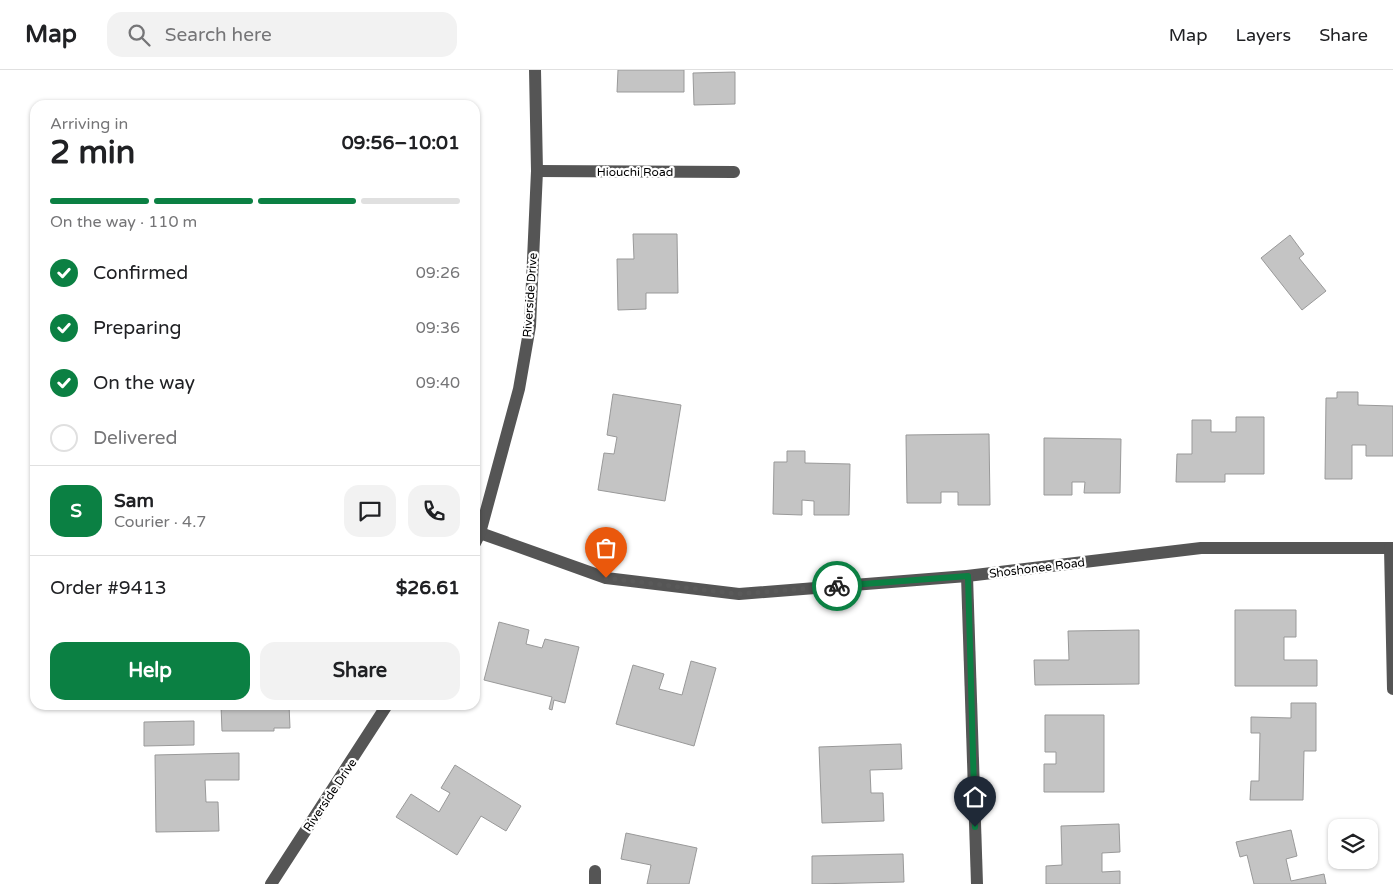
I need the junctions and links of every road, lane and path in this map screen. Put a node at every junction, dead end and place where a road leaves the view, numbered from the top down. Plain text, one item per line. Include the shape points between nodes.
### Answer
1 (535, 70) edge
2 (536, 172) junction
3 (734, 172) dead end
4 (480, 531) edge
5 (480, 539) edge
6 (1391, 548) edge
7 (968, 576) junction
8 (1393, 689) edge
9 (383, 710) edge
10 (271, 884) edge
11 (977, 884) edge

1 - 2 street, Riverside Drive
2 - 3 street, Hiouchi Road
2 - 4 street, Riverside Drive via 530,326 519,389
5 - 7 street, Shoshonee Road via 606,578 738,594
6 - 7 street, Shoshonee Road via 1201,548
6 - 8 street
7 - 11 street
9 - 10 street, Riverside Drive

